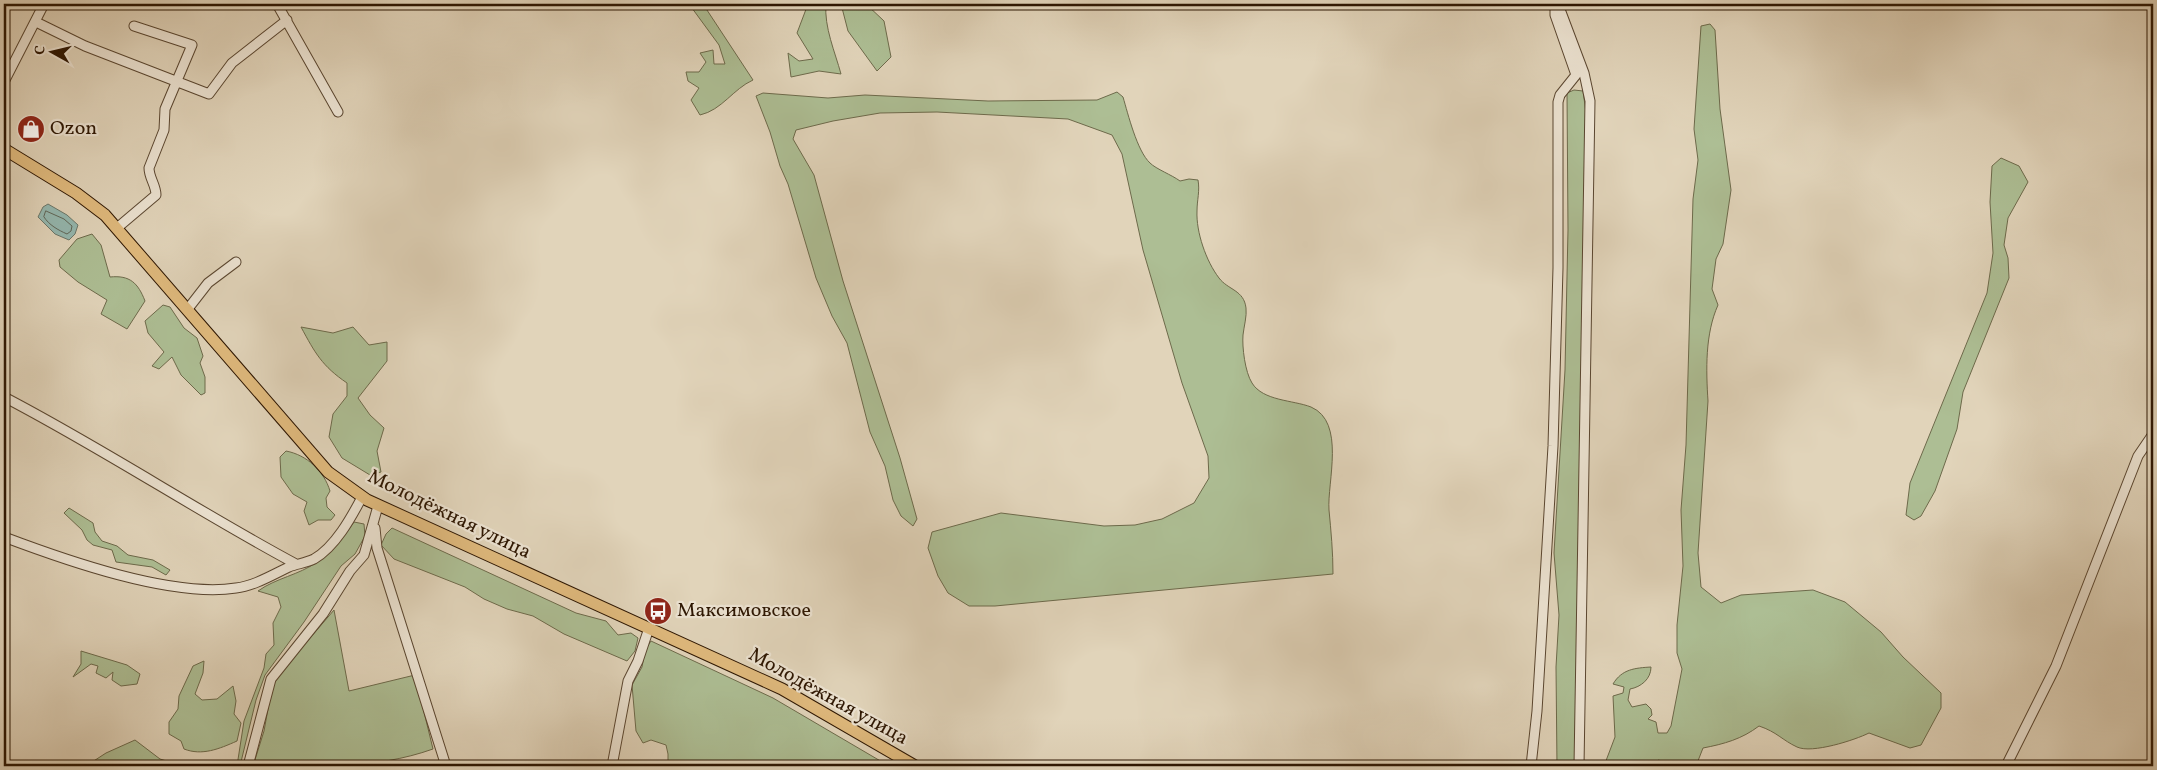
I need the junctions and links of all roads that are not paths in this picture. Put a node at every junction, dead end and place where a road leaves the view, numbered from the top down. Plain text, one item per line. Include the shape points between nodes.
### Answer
1 (44, 4) edge
2 (277, 4) edge
3 (1557, 4) edge
4 (287, 20) junction
5 (36, 22) junction
6 (134, 26) dead end
7 (4, 82) edge
8 (177, 82) junction
9 (338, 112) dead end
10 (4, 149) edge
11 (117, 228) junction
12 (236, 262) dead end
13 (187, 310) junction
14 (4, 397) edge
15 (2153, 434) edge
16 (362, 497) junction
17 (378, 506) junction
18 (374, 521) junction
19 (4, 537) edge
20 (296, 564) junction
21 (649, 628) junction
22 (248, 766) edge
23 (446, 766) edge
24 (612, 766) edge
25 (915, 766) edge
26 (1531, 766) edge
27 (1579, 766) edge
28 (2006, 766) edge

1 - 5 street
2 - 4 street
3 - 26 street via 1555,14 1576,75 1558,102 1553,446 1538,702
3 - 27 street via 1584,74 1590,101
4 - 8 street via 232,63 209,94
4 - 9 street
5 - 7 street
5 - 8 street via 85,46
6 - 8 street via 192,45
8 - 11 street via 165,109 164,130 149,168 156,185 156,195
10 - 11 main road, Молодёжная улица via 76,193
11 - 13 main road, Молодёжная улица
12 - 13 street via 208,283
13 - 16 main road, Молодёжная улица via 328,472
14 - 20 street via 99,448 227,527
15 - 28 street via 2138,456 2056,666
16 - 17 main road, Молодёжная улица
16 - 20 street via 329,546 313,560
17 - 18 street
17 - 21 main road, Молодёжная улица
18 - 22 street via 364,555 323,614 271,679
18 - 23 street via 377,548
19 - 20 street via 67,560 172,586 236,588 257,583
21 - 24 street via 628,682
21 - 25 main road, Молодёжная улица via 782,688

